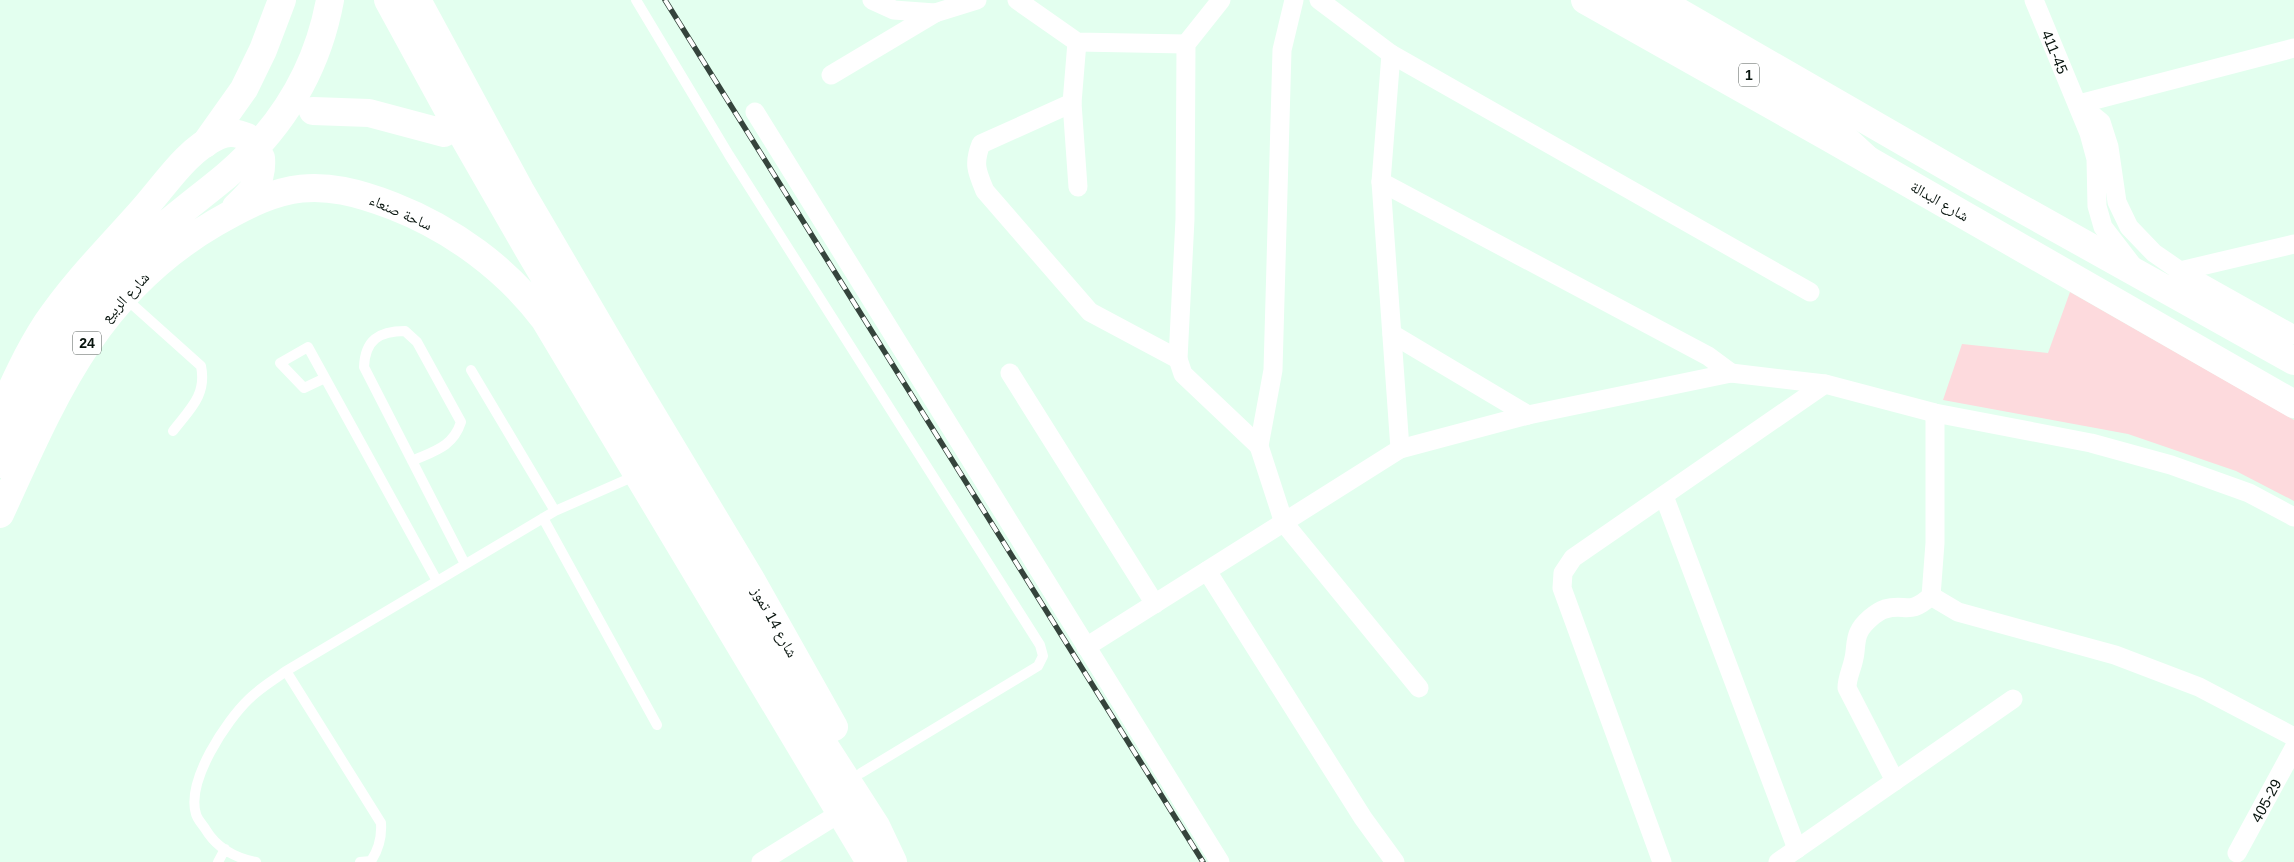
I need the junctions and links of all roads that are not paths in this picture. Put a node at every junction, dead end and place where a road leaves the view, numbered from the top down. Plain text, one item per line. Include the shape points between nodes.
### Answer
1 (282, 0) edge
2 (330, 0) edge
3 (388, 0) edge
4 (416, 0) edge
5 (636, 0) edge
6 (872, 0) edge
7 (977, 0) edge
8 (1017, 0) edge
9 (1221, 0) edge
10 (1294, 0) edge
11 (1319, 0) edge
12 (1585, 0) edge
13 (1622, 0) edge
14 (1658, 0) edge
15 (2034, 0) edge
16 (935, 14) junction
17 (1078, 42) junction
18 (1186, 44) junction
19 (2294, 48) edge
20 (1391, 54) junction
21 (831, 75) dead end
22 (1072, 103) junction
23 (2079, 104) junction
24 (313, 111) dead end
25 (755, 112) dead end
26 (444, 133) dead end
27 (204, 144) junction
28 (491, 159) dead end
29 (1868, 160) junction
30 (1382, 182) junction
31 (1078, 188) dead end
32 (520, 190) junction
33 (228, 215) junction
34 (2294, 244) edge
35 (2138, 272) junction
36 (2175, 281) junction
37 (1810, 292) dead end
38 (123, 296) junction
39 (1392, 334) junction
40 (2294, 336) edge
41 (1178, 359) junction
42 (2294, 361) edge
43 (471, 370) dead end
44 (1010, 373) dead end
45 (1731, 373) junction
46 (325, 378) junction
47 (633, 383) junction
48 (1825, 384) junction
49 (2294, 404) edge
50 (596, 405) junction
51 (1935, 413) junction
52 (0, 415) edge
53 (1528, 415) junction
54 (173, 431) dead end
55 (1259, 446) junction
56 (1400, 449) junction
57 (412, 461) junction
58 (0, 464) edge
59 (638, 474) junction
60 (1664, 496) junction
61 (555, 511) junction
62 (0, 514) edge
63 (2294, 517) edge
64 (543, 518) junction
65 (1284, 523) junction
66 (466, 564) junction
67 (1207, 571) junction
68 (438, 581) junction
69 (1931, 596) junction
70 (1155, 604) junction
71 (1086, 647) junction
72 (286, 671) junction
73 (1420, 688) dead end
74 (2013, 699) dead end
75 (657, 725) dead end
76 (2294, 737) edge
77 (2294, 748) edge
78 (861, 772) junction
79 (1895, 781) junction
80 (840, 813) junction
81 (1798, 849) junction
82 (225, 850) junction
83 (2237, 853) dead end
84 (218, 862) edge
85 (256, 862) edge
86 (360, 862) edge
87 (761, 862) edge
88 (870, 862) edge
89 (893, 862) edge
90 (913, 862) edge
91 (1220, 862) edge
92 (1395, 862) edge
93 (1662, 862) edge
94 (1778, 862) edge

1 - 27 main road via 244,89
2 - 58 main road via 318,48 291,105 249,155 124,264 67,331 36,386
3 - 89 main road via 446,108 687,520 788,689 876,826
4 - 32 main road
5 - 78 lane via 729,155 1040,645 1043,656 1038,666
6 - 16 street via 894,10
7 - 16 street
8 - 17 street
9 - 18 street
10 - 55 street via 1282,50 1273,370
11 - 20 street
12 - 29 main road, شارع البدالة
13 - 29 main road, 1 via 1808,110
14 - 35 main road via 1970,180
15 - 23 street, 411-45
16 - 21 street
17 - 18 street
17 - 22 street
18 - 41 street via 1185,219
19 - 23 street
20 - 30 street
20 - 37 street
22 - 31 street
22 - 41 street via 981,144 975,158 985,191 1090,312
23 - 35 street, 411-45 via 2096,159 2097,206 2103,227
23 - 36 street via 2101,122 2109,147 2117,202 2129,227 2154,252
24 - 26 main road via 369,113
25 - 71 street
27 - 33 main road via 250,137 260,177 256,186
27 - 52 main road via 74,286 28,355
28 - 32 main road
29 - 49 main road, شارع البدالة
30 - 39 street
30 - 45 street via 1708,356
32 - 47 main road
33 - 38 main road, شارع الربيع / 24 via 165,257
33 - 50 main road, ساحة صنعاء via 260,198 311,188 354,192 403,210 456,239 528,297
34 - 36 street
35 - 36 main road
36 - 40 street
36 - 42 main road
38 - 54 lane via 202,366 201,393
38 - 62 main road, شارع الربيع / 24 via 110,310 67,375
39 - 53 street
39 - 56 street
41 - 55 street via 1183,374
43 - 61 lane
44 - 70 street
45 - 48 street
45 - 53 street
46 - 46 lane via 308,347 280,363 304,388
46 - 68 lane
47 - 50 main road via 630,393 622,401 609,406
47 - 78 main road, شارع 14 تموز
48 - 51 street
48 - 60 street
50 - 59 main road, ساحة صنعاء
51 - 63 street via 2091,443 2171,465 2249,493
51 - 69 street via 1935,543
53 - 56 street
55 - 65 street
56 - 65 street
57 - 57 lane via 364,367 364,353 369,343 390,331 405,331 417,342 461,422 457,434 448,444
57 - 66 lane
59 - 61 lane
59 - 80 main road, ساحة صنعاء
60 - 81 street
60 - 93 street via 1573,558 1563,573 1562,588
61 - 64 lane
64 - 66 lane
64 - 75 lane
65 - 67 street
65 - 73 street
66 - 68 lane
67 - 70 street
67 - 92 street via 1363,818
68 - 72 lane
69 - 76 street via 1958,612 2115,655 2199,687
69 - 79 street via 1912,608 1885,609 1869,619 1859,632 1847,679 1848,688
70 - 71 street
71 - 91 street
72 - 82 lane via 249,698 226,726 203,767 195,794 196,814 211,838
72 - 86 lane via 381,823 378,850 370,861
74 - 79 street
77 - 83 street, 405-29
78 - 90 main road, شارع 14 تموز
79 - 81 street
80 - 87 street
80 - 88 main road
81 - 94 street
82 - 84 lane
82 - 85 lane via 240,859

